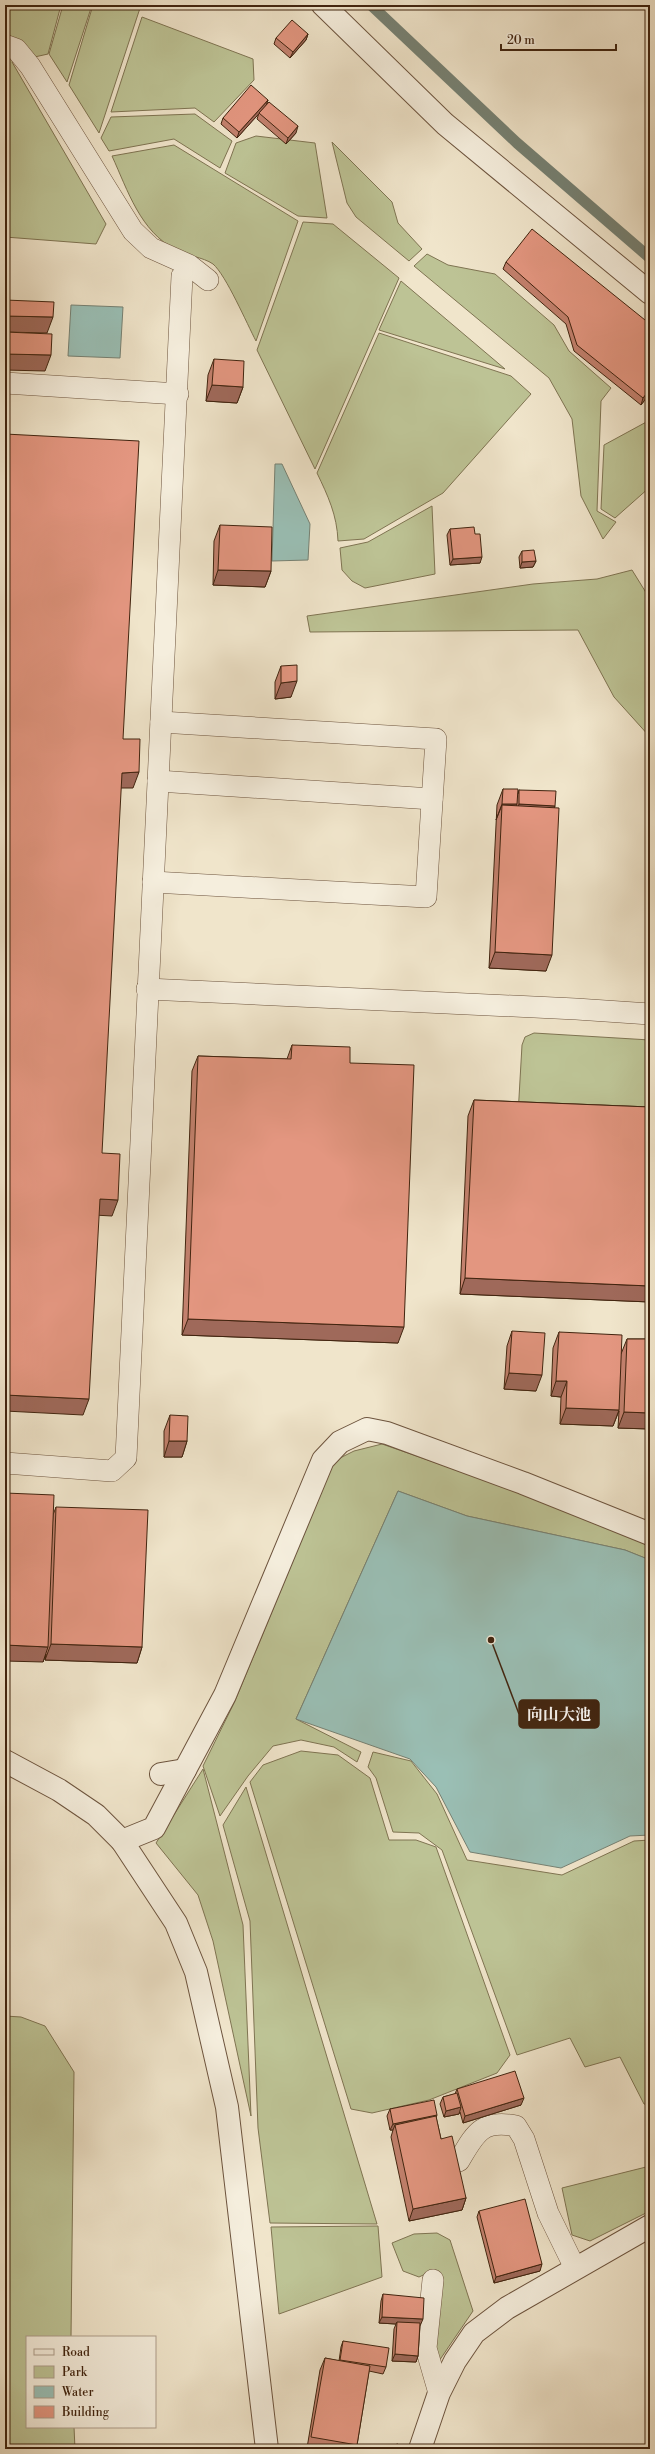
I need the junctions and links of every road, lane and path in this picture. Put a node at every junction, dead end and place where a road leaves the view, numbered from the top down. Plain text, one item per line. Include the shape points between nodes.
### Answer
1 (323, 5) edge
2 (5, 46) edge
3 (182, 276) dead end
4 (208, 280) dead end
5 (650, 293) edge
6 (5, 383) edge
7 (178, 394) junction
8 (161, 722) junction
9 (158, 782) junction
10 (432, 799) junction
11 (153, 882) junction
12 (147, 989) junction
13 (650, 1014) edge
14 (5, 1463) edge
15 (650, 1534) edge
16 (5, 1762) edge
17 (185, 1770) junction
18 (161, 1774) dead end
19 (122, 1841) junction
20 (459, 2161) edge
21 (650, 2226) edge
22 (575, 2268) junction
23 (433, 2280) dead end
24 (439, 2393) junction
25 (267, 2449) edge
26 (420, 2449) edge

1 - 5 street via 445,124
2 - 4 lane via 16,49 30,66 133,231 151,248 189,265
3 - 7 lane
6 - 7 lane
7 - 8 lane
8 - 9 lane
8 - 10 lane via 436,739
9 - 10 lane
9 - 11 lane
10 - 11 lane via 426,897
11 - 12 lane
12 - 13 lane
12 - 14 lane via 126,1458 112,1471
15 - 17 street via 524,1483 387,1433 367,1429 340,1442 323,1460 225,1695
16 - 19 street via 96,1815
17 - 18 street
17 - 19 street via 154,1828
19 - 25 street via 176,1923 196,1972 227,2107
20 - 22 lane via 476,2132 499,2122 516,2126 524,2139 548,2213
21 - 22 street
22 - 24 street via 507,2308 474,2333 455,2361
23 - 24 lane via 426,2348
24 - 26 street

